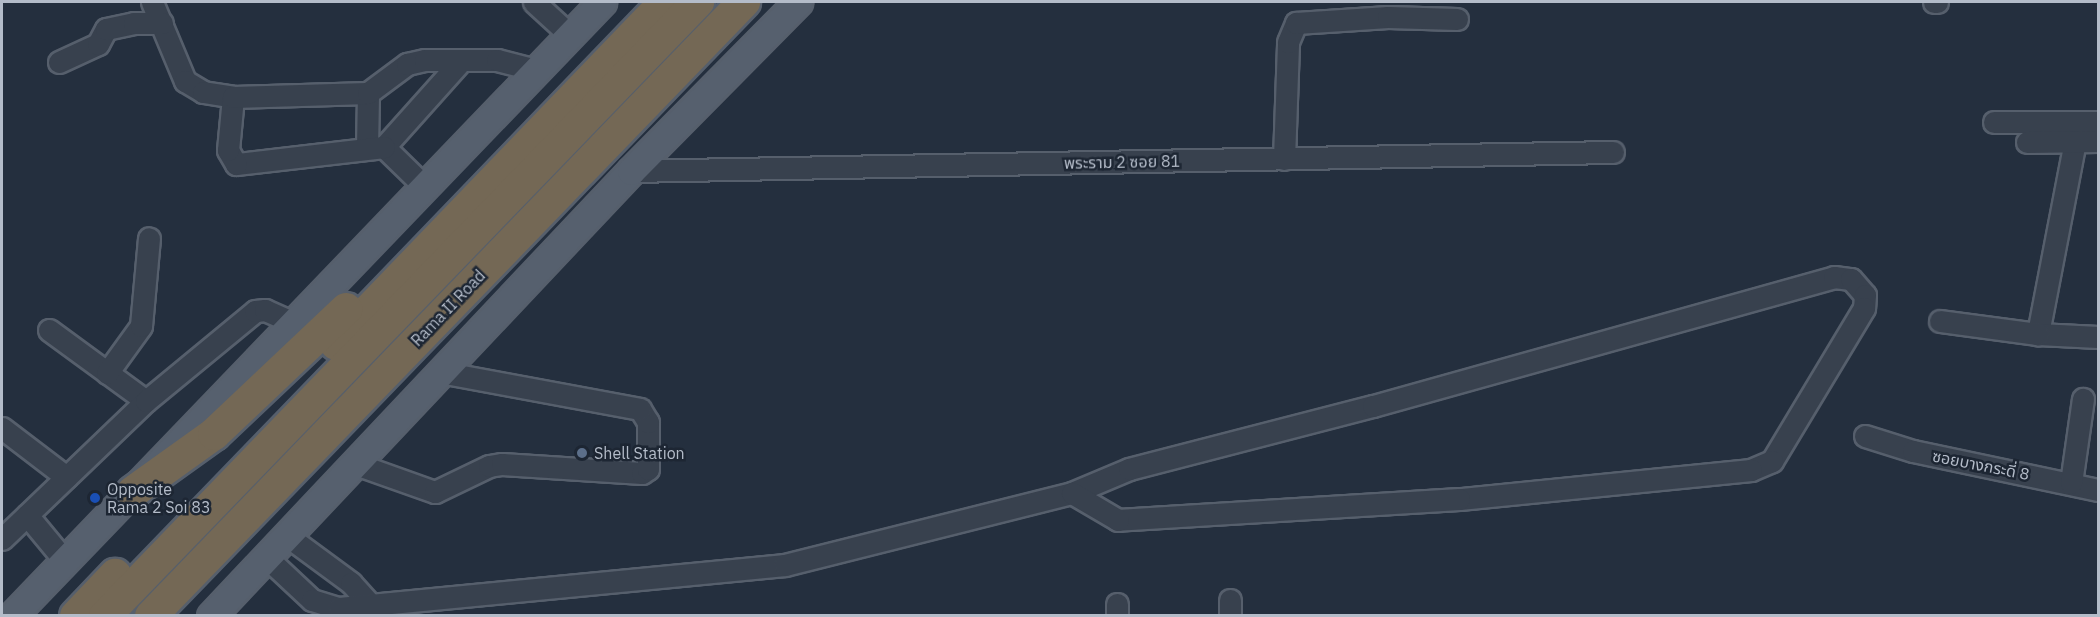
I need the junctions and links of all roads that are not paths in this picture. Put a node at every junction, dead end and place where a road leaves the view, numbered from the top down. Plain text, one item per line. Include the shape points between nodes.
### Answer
1 (152, 2) edge
2 (534, 2) edge
3 (602, 2) edge
4 (666, 2) edge
5 (698, 2) edge
6 (745, 2) edge
7 (798, 2) edge
8 (1457, 19) dead end
9 (162, 23) junction
10 (570, 35) junction
11 (59, 62) dead end
12 (459, 63) junction
13 (536, 70) junction
14 (369, 93) junction
15 (233, 97) junction
16 (1994, 122) dead end
17 (2098, 122) edge
18 (2075, 141) junction
19 (2098, 141) edge
20 (2027, 142) dead end
21 (376, 147) junction
22 (1613, 152) dead end
23 (1284, 159) junction
24 (631, 171) junction
25 (424, 186) junction
26 (149, 238) dead end
27 (430, 246) junction
28 (1940, 321) dead end
29 (294, 323) junction
30 (49, 330) dead end
31 (2038, 334) junction
32 (2098, 337) edge
33 (440, 372) junction
34 (107, 373) junction
35 (2083, 399) dead end
36 (146, 401) junction
37 (2, 428) edge
38 (1864, 436) dead end
39 (353, 463) junction
40 (66, 477) junction
41 (2071, 483) junction
42 (2098, 490) edge
43 (133, 492) junction
44 (1072, 493) junction
45 (27, 515) junction
46 (286, 535) junction
47 (2, 539) edge
48 (266, 557) junction
49 (65, 561) junction
50 (369, 603) junction
51 (12, 615) edge
52 (76, 615) edge
53 (105, 615) edge
54 (152, 615) edge
55 (211, 615) edge

1 - 9 street
2 - 10 street
3 - 10 main road
4 - 27 highway
5 - 53 highway
6 - 54 highway, Rama II Road
7 - 24 main road
8 - 23 street via 1388,17 1296,23 1288,42
9 - 11 street via 106,29 98,44
9 - 15 street via 185,81 203,92
10 - 13 main road
12 - 13 street via 497,60
12 - 14 street via 416,61
12 - 21 street
13 - 25 main road
14 - 15 street
14 - 21 street
15 - 21 street via 228,150 236,164
16 - 17 street
18 - 19 street
18 - 20 street
18 - 31 street
21 - 25 street
22 - 23 street, พระราม 2 ซอย 81
23 - 24 street, พระราม 2 ซอย 81
24 - 33 main road
25 - 29 main road
26 - 34 street via 141,326
27 - 43 highway via 347,308 213,434
27 - 52 highway
28 - 31 street
29 - 36 street via 265,310 255,311
29 - 43 main road
30 - 34 street
31 - 32 street
33 - 39 main road
33 - 39 street via 640,408 648,422 648,469 642,473 502,464 489,466 435,492
34 - 36 street
35 - 41 street
36 - 40 street
37 - 40 street
38 - 41 street, ซอยบางกระดี่ 8 via 1913,451
39 - 46 main road
40 - 45 street
41 - 42 street, ซอยบางกระดี่ 8
43 - 49 main road
44 - 44 street via 1129,469 1372,406 1834,277 1851,279 1865,295 1864,308 1772,461 1751,470 1459,499 1118,520
44 - 50 street via 785,565
45 - 47 street
45 - 49 street
46 - 48 main road
46 - 50 street via 351,583
48 - 50 street via 312,600 339,608
48 - 55 main road
49 - 51 main road

